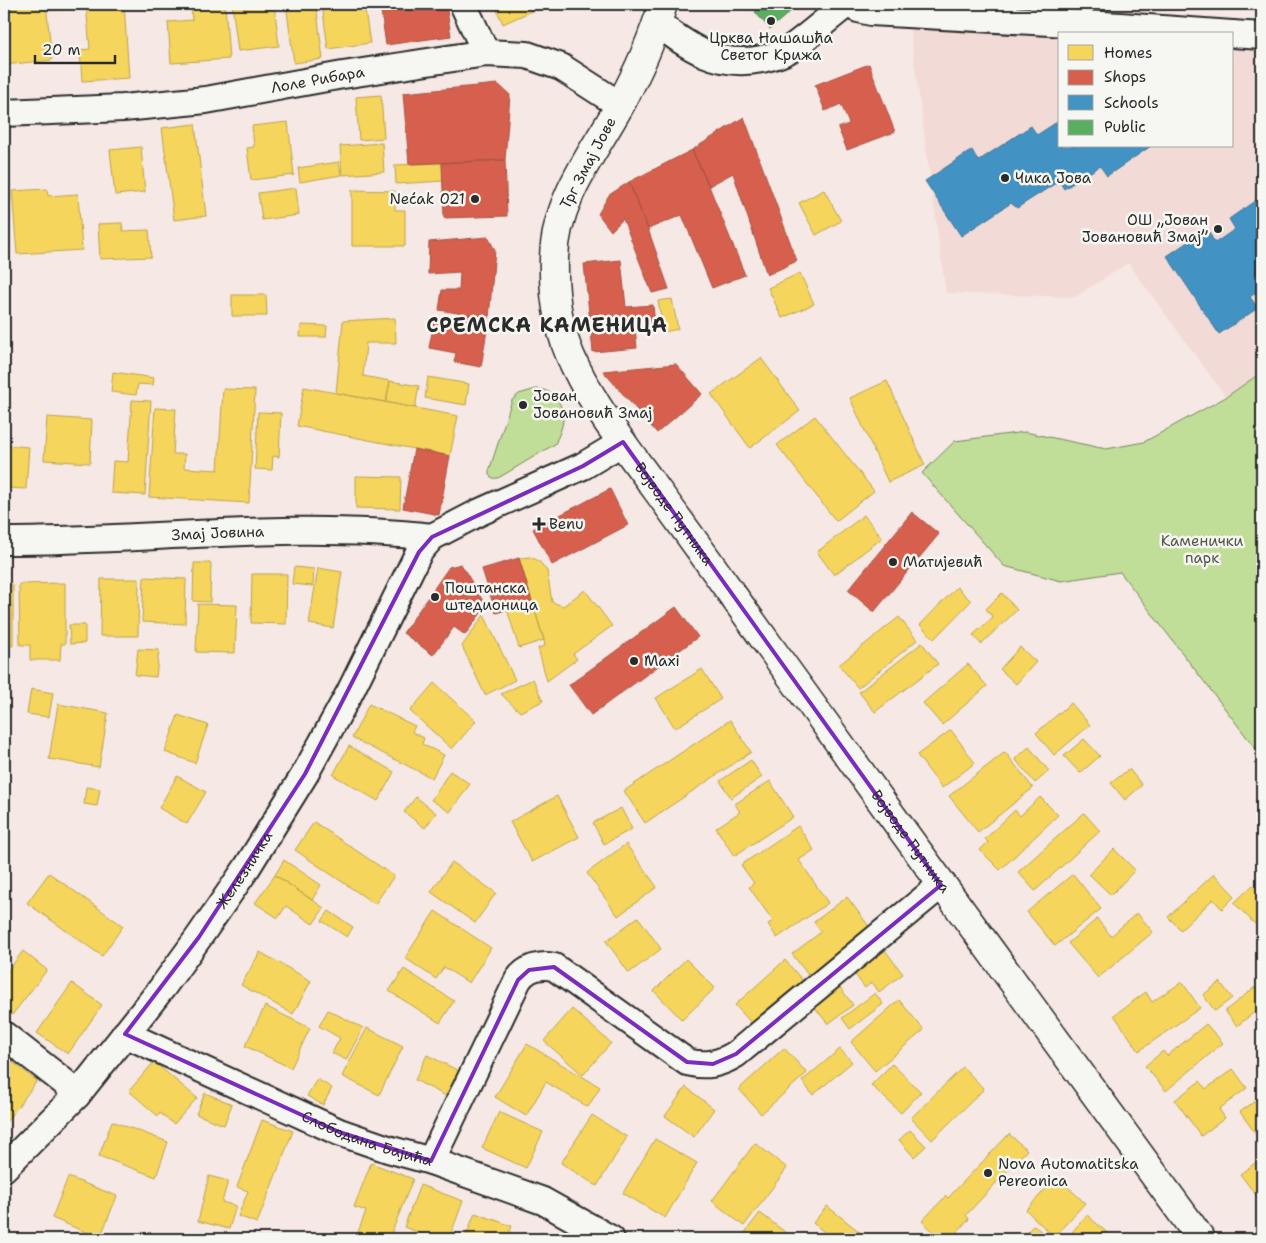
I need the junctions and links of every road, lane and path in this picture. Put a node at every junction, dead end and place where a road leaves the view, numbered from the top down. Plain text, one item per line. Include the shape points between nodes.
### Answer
1 (463, 4) edge
2 (847, 4) edge
3 (660, 13) edge
4 (1199, 32) edge
5 (1234, 34) edge
6 (1262, 36) edge
7 (486, 53) junction
8 (620, 105) junction
9 (4, 114) edge
10 (623, 442) junction
11 (432, 537) junction
12 (4, 541) edge
13 (941, 885) junction
14 (125, 1034) junction
15 (4, 1035) edge
16 (77, 1095) junction
17 (431, 1161) junction
18 (4, 1168) edge
19 (611, 1239) edge
20 (1200, 1239) edge

1 - 7 street
2 - 3 street via 789,50 770,58 732,62 710,56 682,42
2 - 4 street via 871,12
3 - 8 main road, Трг Змај Јове
5 - 6 street
7 - 8 street, Лоле Рибара via 527,55 561,68
7 - 9 street, Лоле Рибара via 206,100
8 - 10 main road, Трг Змај Јове via 571,190 560,216 554,258 560,323 568,350 592,398
10 - 11 street via 582,466
10 - 13 main road, Војводе Путника
11 - 12 street, Змај Јовина via 312,531
11 - 14 street, Железничка via 419,552 350,692 305,774 199,937
13 - 17 street via 736,1054 713,1064 687,1062 554,967 538,966 528,970 518,980
13 - 20 main road, Војводе Путника
14 - 16 street, Железничка
14 - 17 street, Слободана Бајића via 339,1132
15 - 16 street
16 - 18 street, Железничка
17 - 19 street, Слободана Бајића via 543,1202

